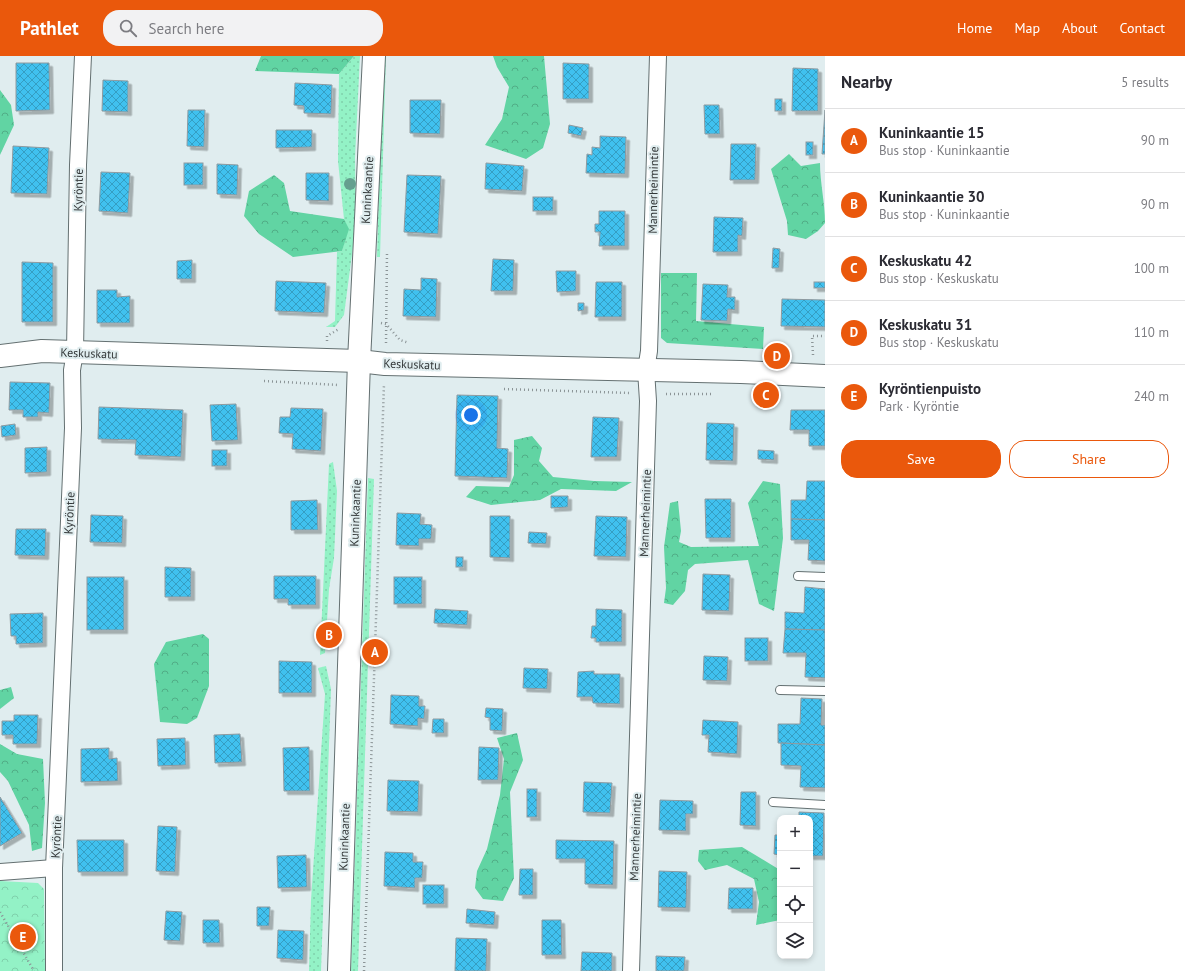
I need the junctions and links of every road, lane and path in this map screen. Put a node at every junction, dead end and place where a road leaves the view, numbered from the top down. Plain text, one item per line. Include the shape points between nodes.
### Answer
1 (83, 56) edge
2 (374, 56) edge
3 (658, 56) edge
4 (825, 336) edge
5 (75, 352) junction
6 (0, 356) edge
7 (813, 357) dead end
8 (359, 361) junction
9 (646, 370) junction
10 (825, 376) edge
11 (384, 385) dead end
12 (798, 576) dead end
13 (825, 577) edge
14 (780, 690) dead end
15 (825, 691) edge
16 (773, 802) dead end
17 (825, 805) edge
18 (54, 868) junction
19 (0, 872) edge
20 (0, 912) edge
21 (34, 971) edge
22 (54, 971) edge
23 (339, 971) edge
24 (364, 971) edge
25 (631, 971) edge

1 - 5 street, Kyröntie via 78,165
2 - 8 street, Kuninkaantie
3 - 9 street, Mannerheimintie via 649,351
4 - 7 path via 812,336
5 - 6 street, Keskuskatu via 42,351
5 - 8 street, Keskuskatu
5 - 18 street, Kyröntie via 72,370 73,428
8 - 9 street, Keskuskatu via 385,364
8 - 23 street, Kuninkaantie
9 - 10 street, Keskuskatu
9 - 25 street, Mannerheimintie via 648,394
11 - 24 path
12 - 13 lane
14 - 15 lane
16 - 17 lane
18 - 19 street
18 - 22 street, Kyröntie
20 - 21 path

